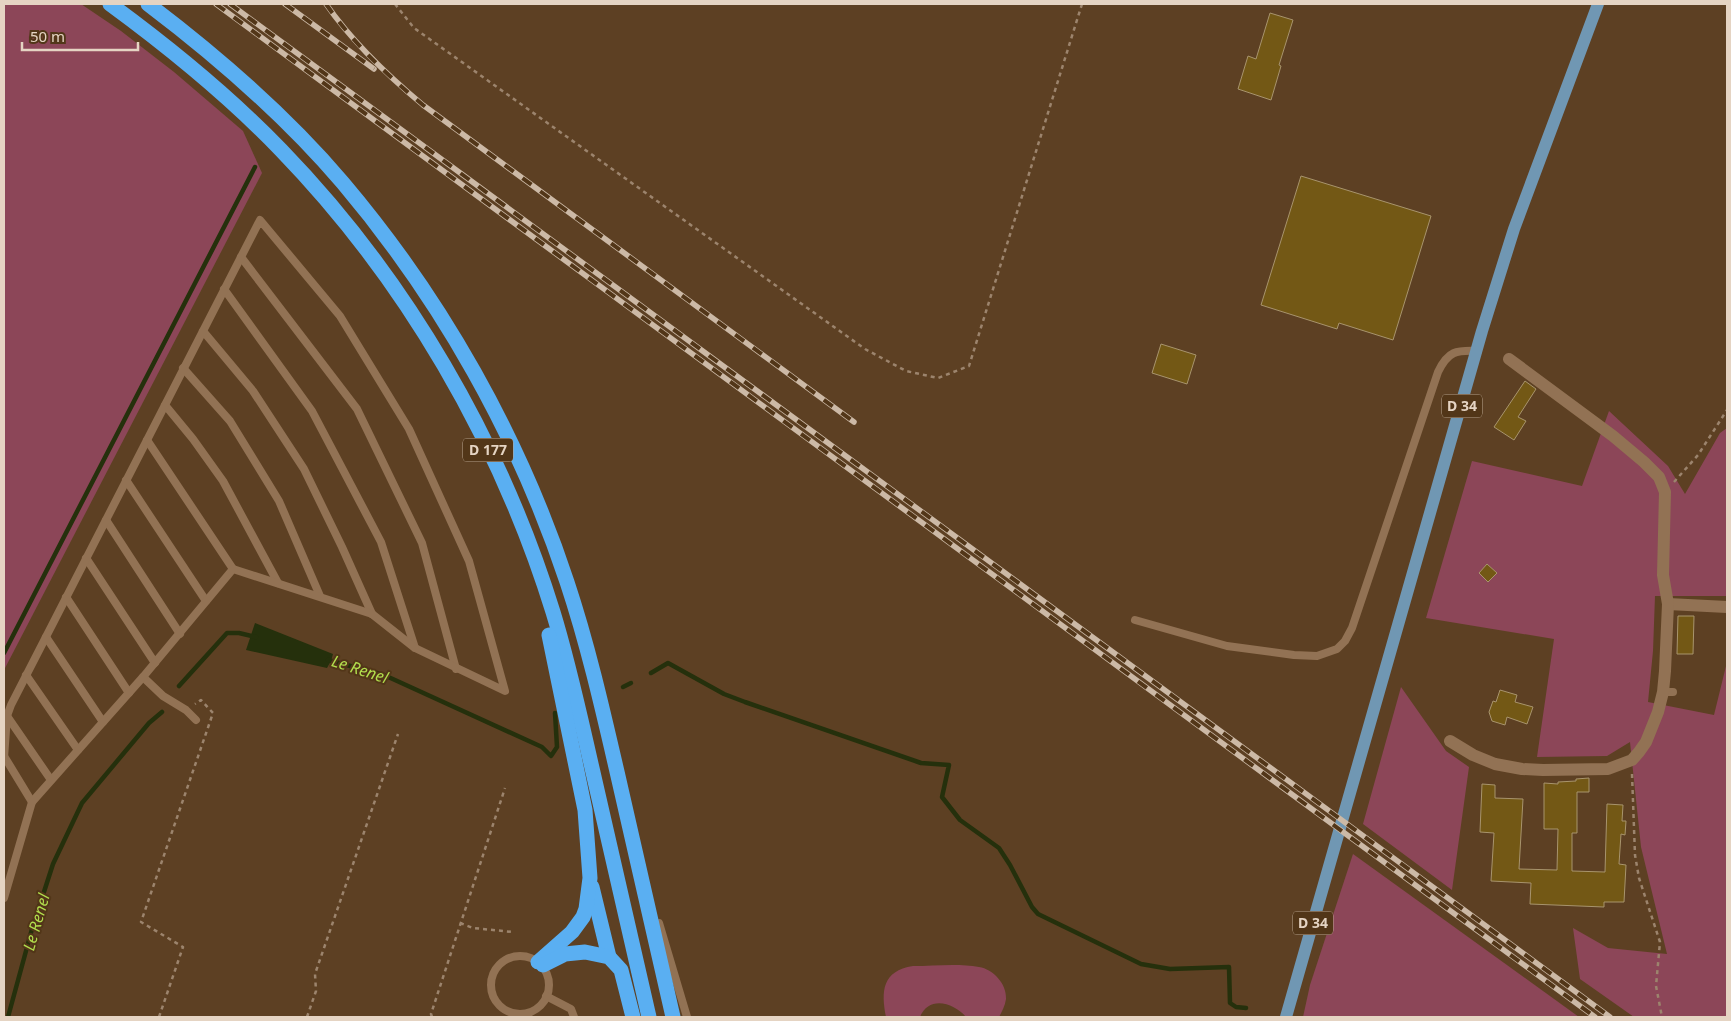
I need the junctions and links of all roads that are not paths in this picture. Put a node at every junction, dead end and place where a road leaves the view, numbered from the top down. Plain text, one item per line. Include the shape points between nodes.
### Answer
1 (110, 4) edge
2 (148, 4) edge
3 (1598, 4) edge
4 (241, 257) junction
5 (224, 289) junction
6 (202, 331) junction
7 (1478, 351) junction
8 (1509, 359) dead end
9 (184, 368) junction
10 (165, 405) junction
11 (147, 440) junction
12 (126, 480) junction
13 (106, 520) junction
14 (533, 555) junction
15 (86, 558) junction
16 (233, 569) junction
17 (278, 583) junction
18 (320, 596) junction
19 (66, 597) junction
20 (206, 601) junction
21 (1668, 604) junction
22 (1727, 607) edge
23 (372, 614) junction
24 (1135, 620) dead end
25 (180, 634) junction
26 (46, 637) junction
27 (415, 648) junction
28 (155, 662) junction
29 (456, 669) junction
30 (26, 675) junction
31 (143, 677) junction
32 (129, 694) junction
33 (7, 716) junction
34 (196, 720) dead end
35 (104, 722) junction
36 (1450, 741) dead end
37 (78, 750) junction
38 (4, 757) edge
39 (51, 780) junction
40 (32, 802) junction
41 (631, 834) junction
42 (590, 878) junction
43 (4, 898) edge
44 (609, 957) junction
45 (540, 964) junction
46 (546, 996) junction
47 (574, 1017) edge
48 (633, 1017) edge
49 (649, 1017) edge
50 (673, 1017) edge
51 (687, 1017) edge
52 (1286, 1017) edge

1 - 14 highway, D 177 via 180,58 281,150 364,245 403,298 472,417
2 - 41 highway, D 177 via 239,78 342,181 427,293 465,357 522,467 567,581 593,671
3 - 7 main road, D 34 via 1514,229
4 - 5 lane
4 - 29 lane via 357,408 422,544
4 - 29 lane via 260,220 340,316 409,429 469,561 504,692
5 - 6 lane
5 - 27 lane via 312,410 380,542
6 - 9 lane
6 - 23 lane via 253,391 304,469
7 - 24 lane via 1452,353 1438,372 1352,628 1337,649 1317,656 1258,651 1227,646
7 - 52 main road, D 34
8 - 21 street via 1620,441 1663,484 1663,575
9 - 10 lane
9 - 18 lane via 230,421 279,500
10 - 11 lane
10 - 17 lane via 222,481
11 - 12 lane
11 - 16 lane
12 - 13 lane
12 - 20 lane
13 - 15 lane
13 - 25 lane
14 - 42 highway via 585,810
14 - 49 highway, D 177 via 569,672
15 - 19 lane
15 - 28 lane
16 - 17 lane
16 - 20 lane
17 - 18 lane
18 - 23 lane
19 - 26 lane
19 - 32 lane
20 - 25 lane
21 - 22 street
21 - 36 street via 1668,692 1648,736 1632,760 1598,770 1522,769 1484,760
23 - 27 lane
25 - 28 lane
26 - 30 lane
26 - 35 lane
27 - 29 lane
28 - 31 lane
30 - 33 lane
30 - 37 lane
31 - 32 lane
31 - 34 lane
32 - 35 lane
33 - 38 lane
33 - 39 lane
35 - 37 lane
37 - 39 lane
38 - 40 lane
39 - 40 lane
40 - 43 lane
41 - 50 highway, D 177
41 - 51 lane
42 - 44 highway
42 - 45 highway via 583,917
44 - 45 highway via 585,952 565,954
44 - 48 highway via 621,970
45 - 46 lane via 549,980
45 - 46 lane via 523,956 507,959 494,970 490,986 496,1002 510,1012 535,1010
46 - 47 lane via 571,1008

